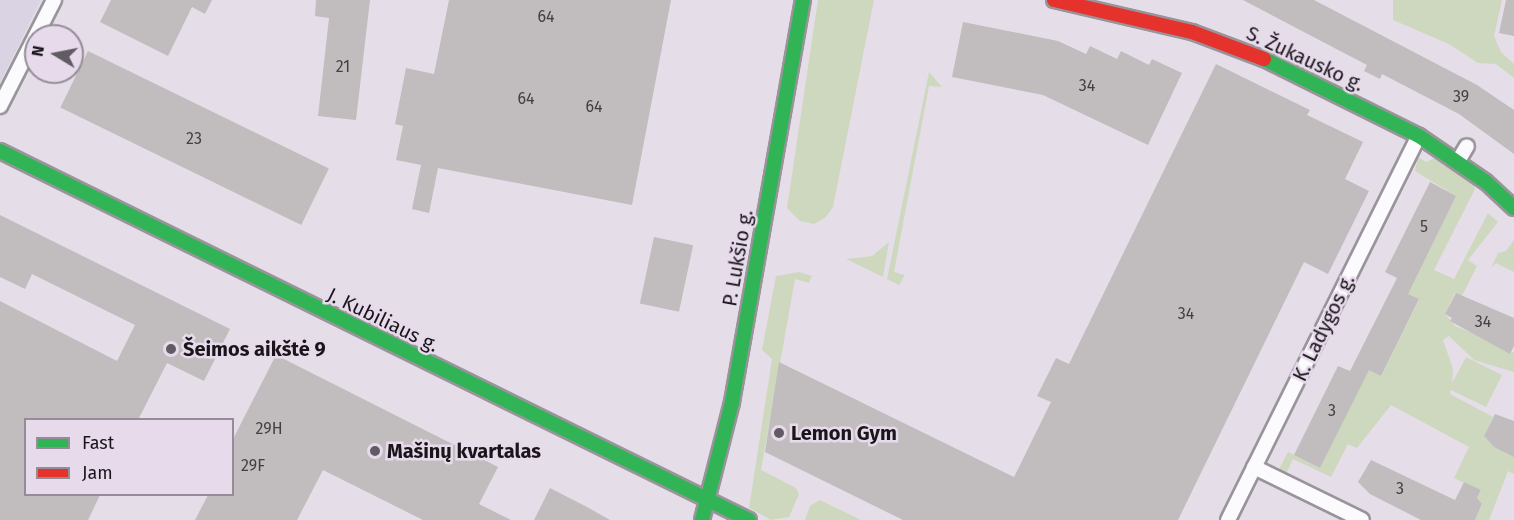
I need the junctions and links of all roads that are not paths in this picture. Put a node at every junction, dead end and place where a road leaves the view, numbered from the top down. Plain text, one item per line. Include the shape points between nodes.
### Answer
1 (54, 0) edge
2 (803, 0) edge
3 (1054, 0) edge
4 (0, 106) edge
5 (1419, 136) junction
6 (1469, 142) dead end
7 (0, 151) edge
8 (1458, 161) junction
9 (1514, 208) edge
10 (1254, 467) junction
11 (709, 502) junction
12 (702, 520) edge
13 (749, 520) edge
14 (1228, 520) edge
15 (1362, 520) edge

1 - 4 street
2 - 11 street, P. Lukšio g. via 732,402
3 - 5 street, S. Žukausko g. via 1192,32 1247,51
5 - 8 street, S. Žukausko g.
5 - 10 street, K. Ladygos g.
6 - 8 street
7 - 11 street, J. Kubiliaus g.
8 - 9 street, S. Žukausko g.
10 - 14 street, K. Ladygos g.
10 - 15 street
11 - 12 street, P. Lukšio g.
11 - 13 street, J. Kubiliaus g.

